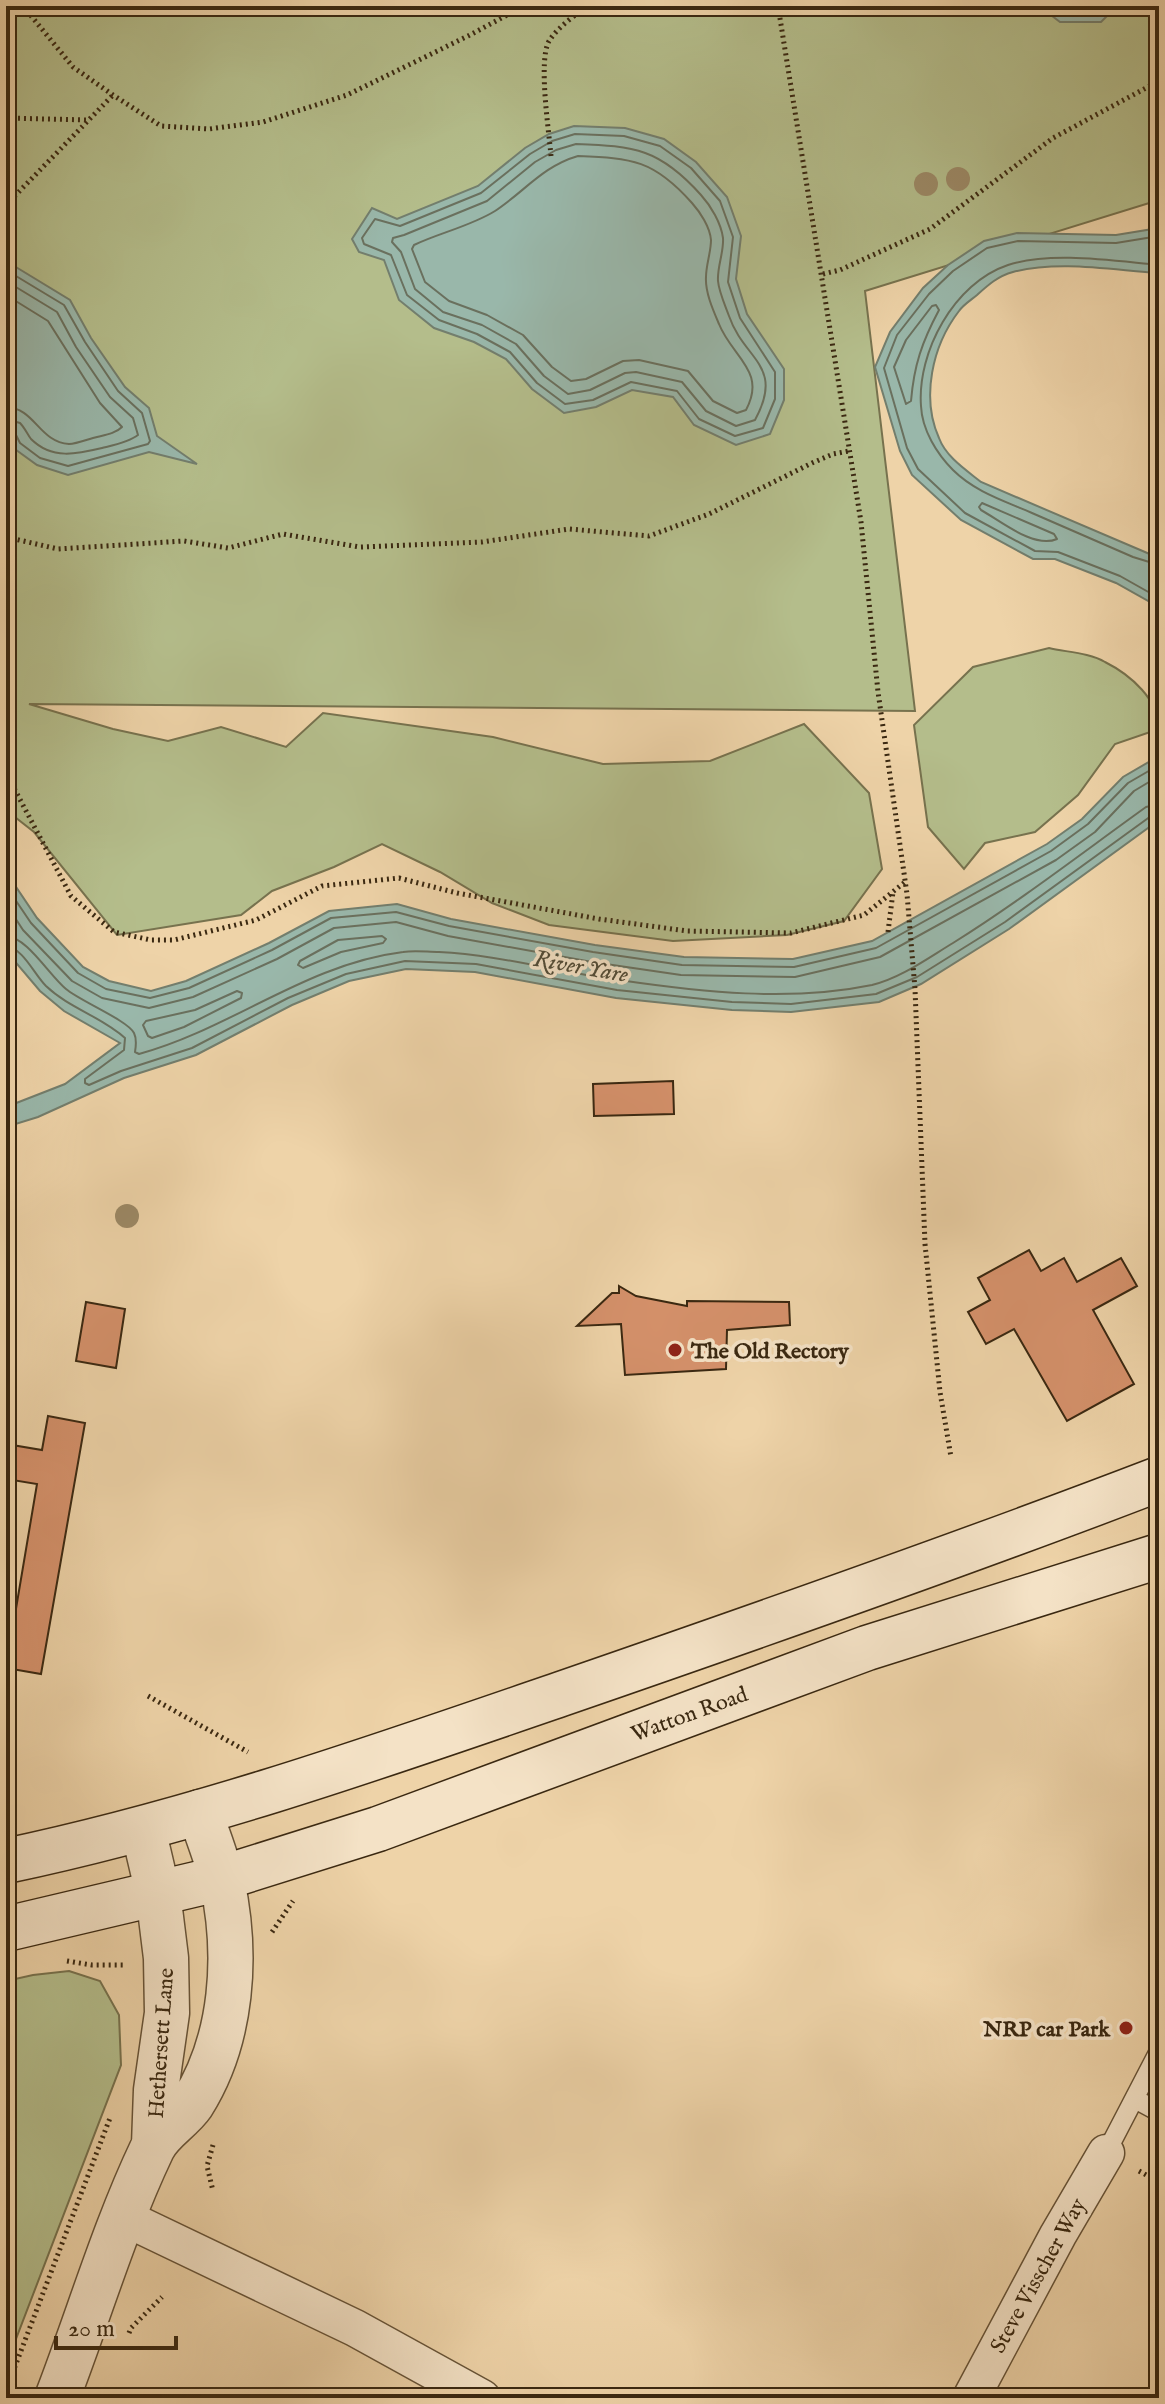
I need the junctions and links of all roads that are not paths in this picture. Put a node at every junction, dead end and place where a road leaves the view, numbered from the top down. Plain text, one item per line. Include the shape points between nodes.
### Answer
1 (1159, 1479) edge
2 (1159, 1493) edge
3 (1016, 1534) junction
4 (1159, 1556) edge
5 (200, 1812) junction
6 (143, 1829) junction
7 (6, 1861) edge
8 (222, 1878) junction
9 (158, 1893) junction
10 (6, 1929) edge
11 (1159, 2051) edge
12 (1135, 2099) junction
13 (1159, 2112) edge
14 (154, 2145) junction
15 (1106, 2153) joint
16 (123, 2217) junction
17 (57, 2398) edge
18 (482, 2398) edge
19 (971, 2398) edge

1 - 3 main road
2 - 3 main road
3 - 5 main road via 385,1755
4 - 8 main road, Watton Road via 867,1648 378,1829
5 - 6 main road
5 - 8 main road
6 - 7 main road
6 - 9 main road
8 - 9 main road, Watton Road
8 - 14 main road, Hethersett Lane via 231,1955 225,2018 212,2064 191,2105
9 - 10 main road, Watton Road
9 - 14 main road, Hethersett Lane via 167,2013
11 - 12 lane
12 - 13 lane
12 - 15 lane
14 - 16 main road, Hethersett Lane
15 - 19 street, Steve Visscher Way
16 - 17 main road, Hethersett Lane
16 - 18 street via 355,2328

